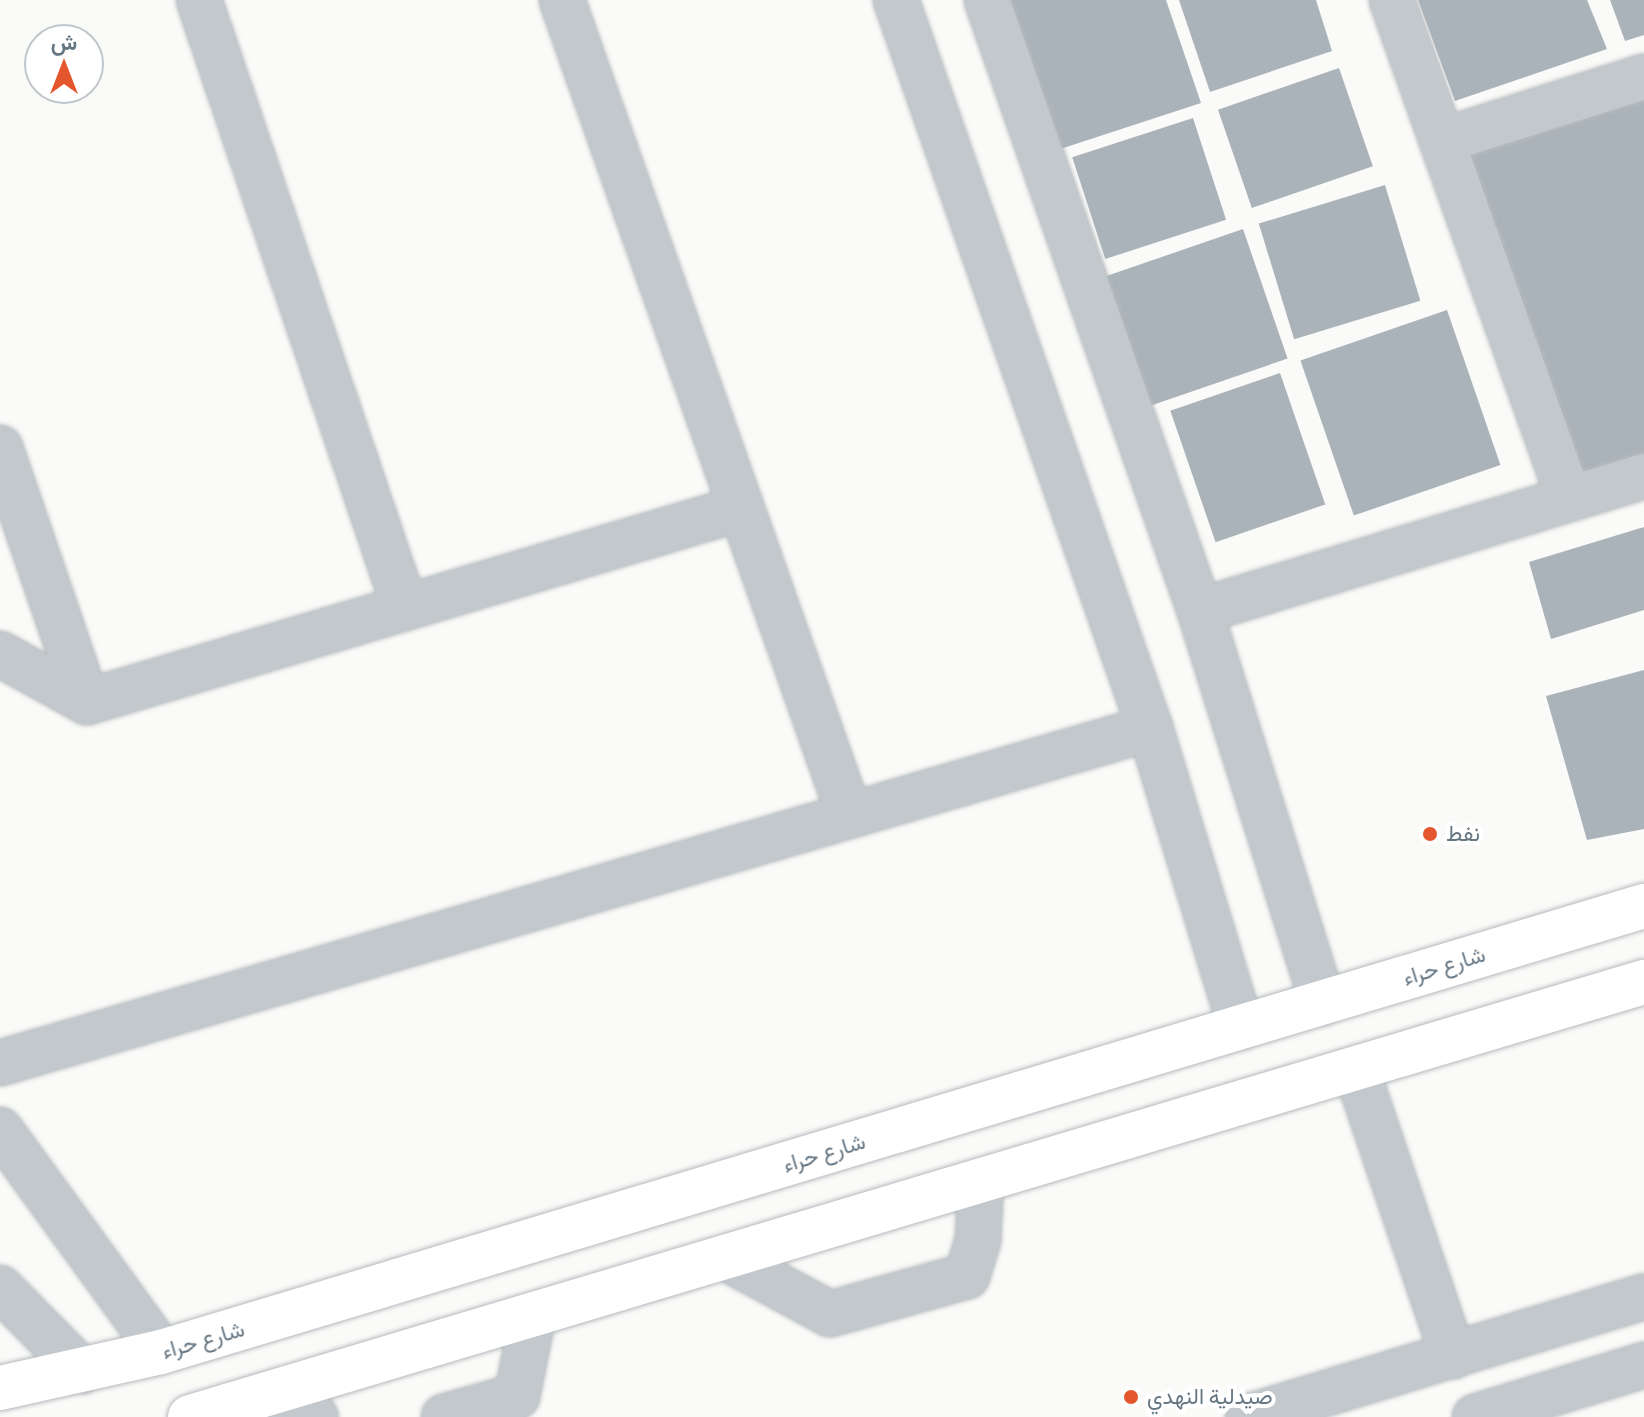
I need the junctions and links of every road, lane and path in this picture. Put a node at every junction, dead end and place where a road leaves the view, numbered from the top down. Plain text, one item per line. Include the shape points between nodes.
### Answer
1 (199, 0) edge
2 (562, 0) edge
3 (896, 0) edge
4 (987, 0) edge
5 (1392, 0) edge
6 (1644, 77) edge
7 (1442, 141) junction
8 (0, 448) edge
9 (1644, 476) edge
10 (1569, 498) junction
11 (741, 508) junction
12 (405, 608) junction
13 (1200, 611) junction
14 (0, 654) edge
15 (87, 702) junction
16 (1150, 728) junction
17 (849, 813) junction
18 (1644, 906) edge
19 (1644, 982) edge
20 (1323, 1003) junction
21 (1241, 1027) junction
22 (0, 1063) edge
23 (1356, 1069) junction
24 (0, 1130) edge
25 (981, 1182) junction
26 (726, 1258) junction
27 (0, 1288) edge
28 (1644, 1297) edge
29 (533, 1316) junction
30 (161, 1352) junction
31 (1453, 1356) junction
32 (1644, 1365) edge
33 (82, 1371) junction
34 (0, 1388) edge
35 (274, 1393) junction
36 (518, 1406) edge
37 (217, 1414) edge
38 (315, 1417) edge
39 (444, 1417) edge
40 (1248, 1417) edge
41 (1475, 1417) edge

1 - 12 street
2 - 11 street
3 - 16 street
4 - 13 street
5 - 7 street
6 - 7 street
7 - 10 street
8 - 15 street
9 - 10 street
10 - 13 street
11 - 12 street
11 - 17 street
12 - 15 street
13 - 20 street
14 - 15 street
16 - 17 street
16 - 21 street
17 - 22 street
18 - 20 main road, شارع حراء
19 - 23 main road
20 - 21 main road, شارع حراء
21 - 30 main road, شارع حراء
23 - 25 main road
23 - 31 street
24 - 30 street
25 - 26 main road
25 - 26 street via 978,1239 967,1276 830,1314
26 - 29 main road
27 - 33 street
28 - 31 street
29 - 35 main road
29 - 36 street
30 - 33 main road, شارع حراء
31 - 40 street
32 - 41 street
33 - 34 main road, شارع حراء
35 - 37 main road
35 - 38 street
36 - 39 street

